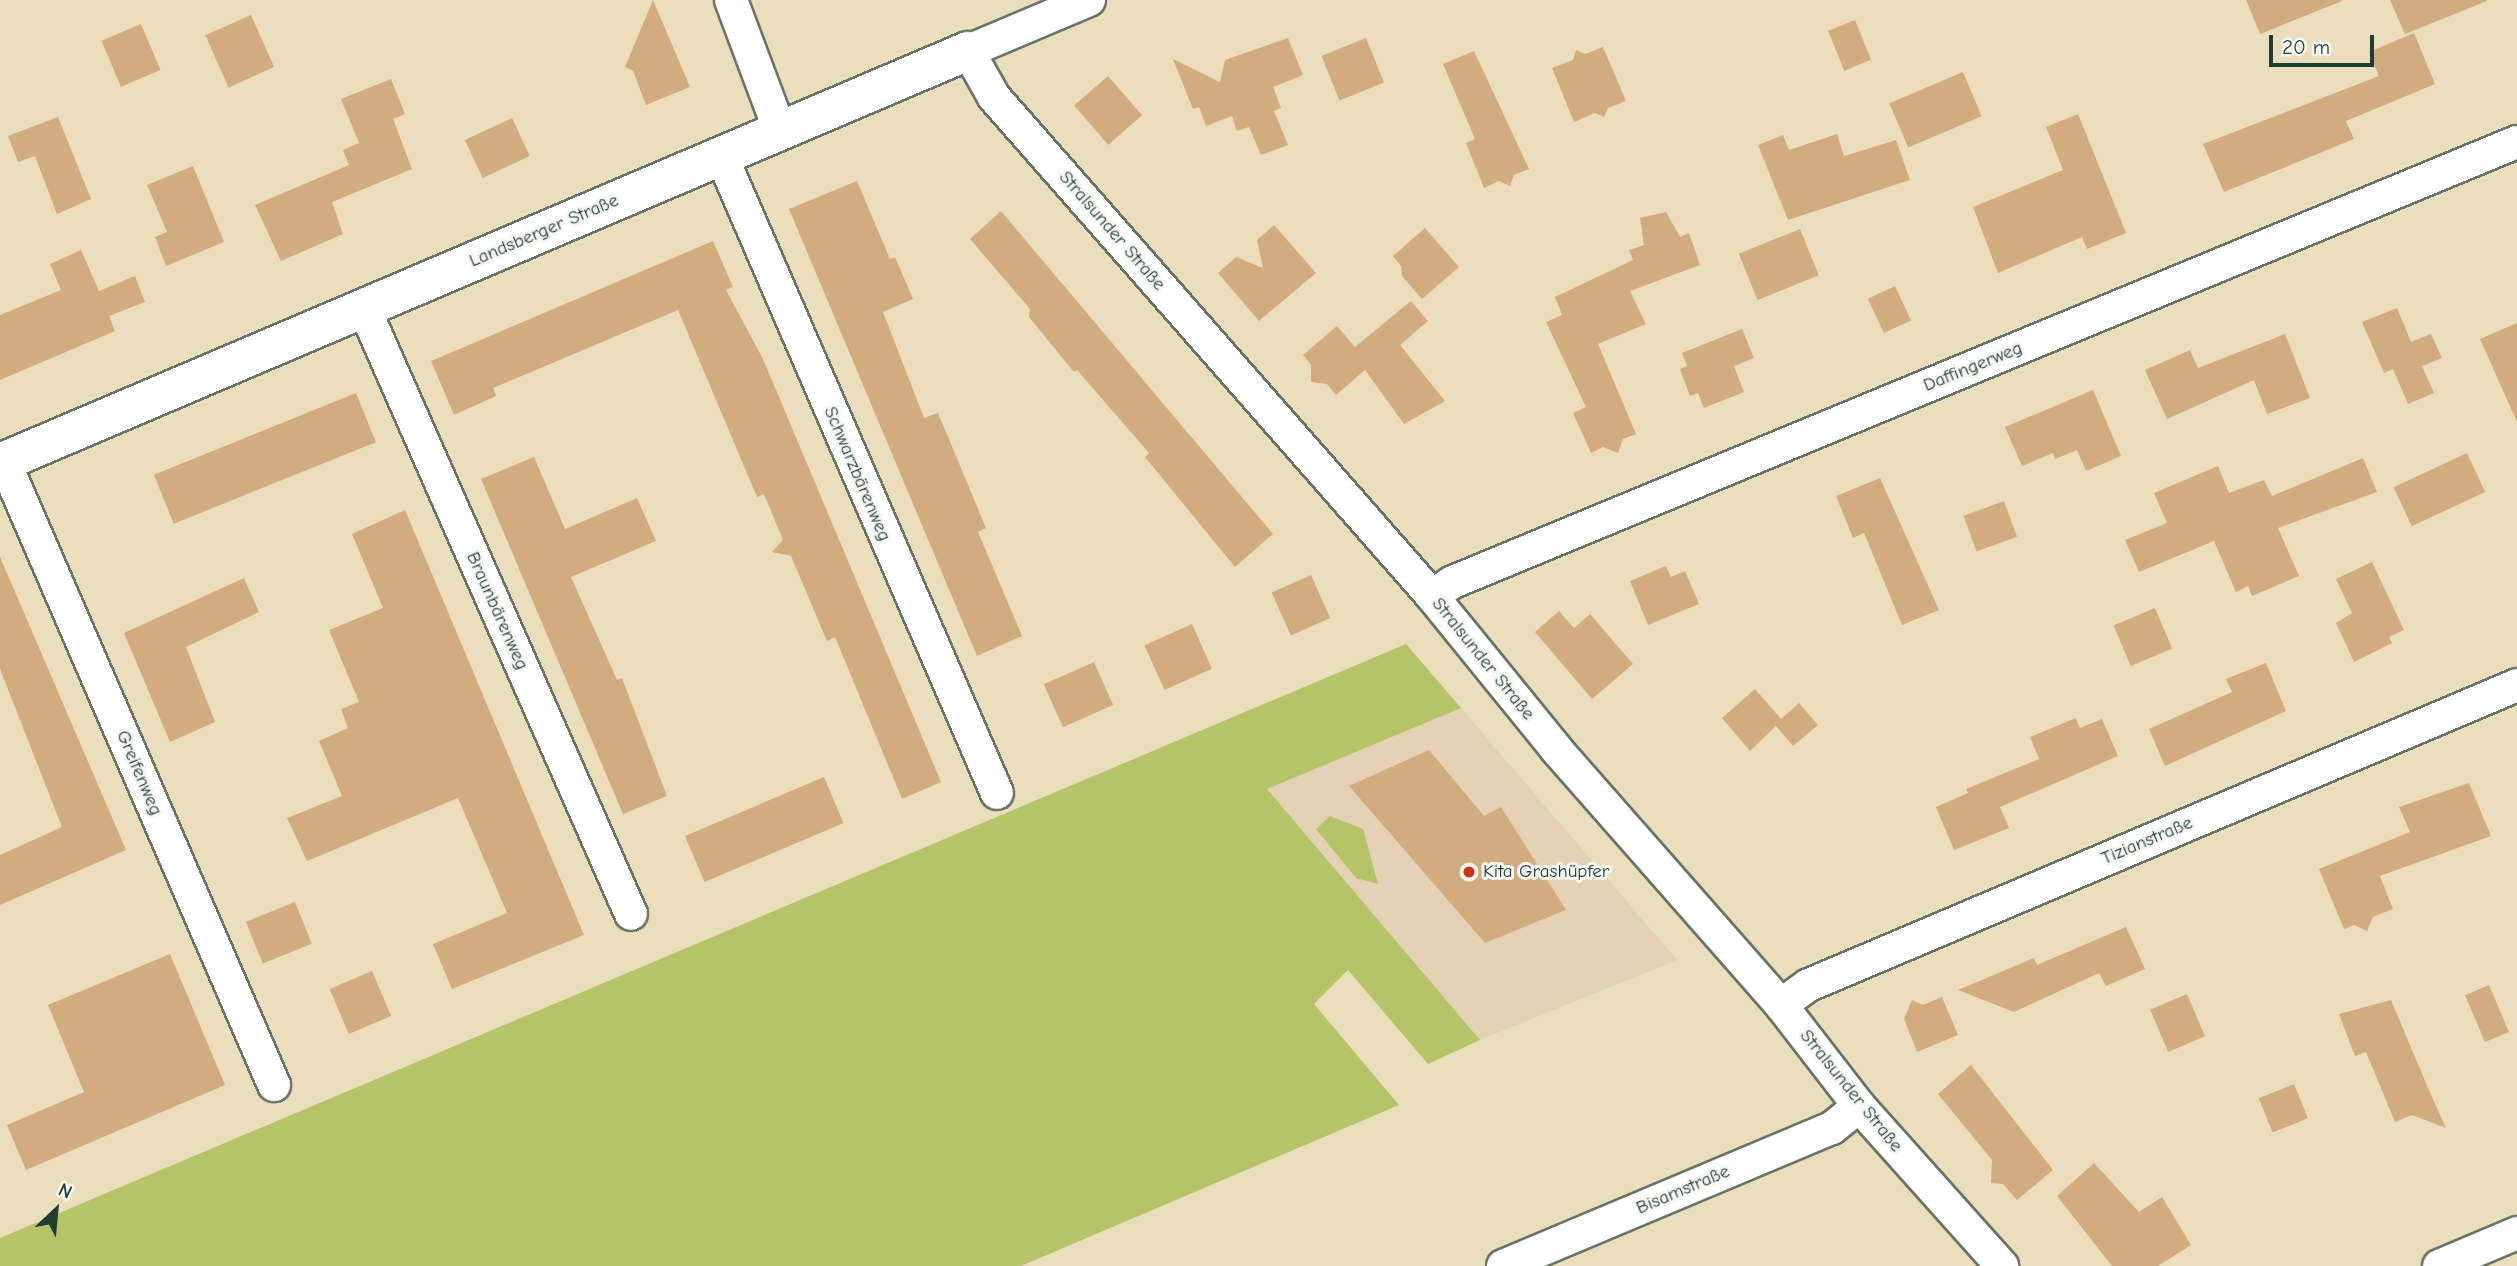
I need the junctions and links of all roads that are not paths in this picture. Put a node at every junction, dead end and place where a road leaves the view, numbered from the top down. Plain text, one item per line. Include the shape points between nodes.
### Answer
1 (730, 0) edge
2 (1090, 0) edge
3 (968, 51) junction
4 (780, 131) junction
5 (2517, 142) edge
6 (721, 155) junction
7 (364, 308) junction
8 (2, 462) edge
9 (1432, 596) junction
10 (2517, 685) edge
11 (997, 793) dead end
12 (631, 914) dead end
13 (1781, 1005) junction
14 (274, 1086) dead end
15 (1859, 1106) junction
16 (2517, 1233) edge
17 (1503, 1266) edge
18 (2002, 1266) edge
19 (2439, 1266) edge

1 - 4 street
2 - 3 street, Landsberger Straße
3 - 4 street, Landsberger Straße
3 - 9 street, Stralsunder Straße via 994,97
4 - 6 street, Landsberger Straße
5 - 9 street, Daffingerweg via 1453,582
6 - 7 street, Landsberger Straße
6 - 11 street, Schwarzbärenweg
7 - 8 street, Landsberger Straße
7 - 12 street, Braunbärenweg
8 - 14 street, Greifenweg
9 - 13 street, Stralsunder Straße via 1557,750
10 - 13 street, Tizianstraße via 1808,985
13 - 15 street, Stralsunder Straße
15 - 17 street, Bisamstraße via 1832,1128
15 - 18 street, Stralsunder Straße
16 - 19 street

